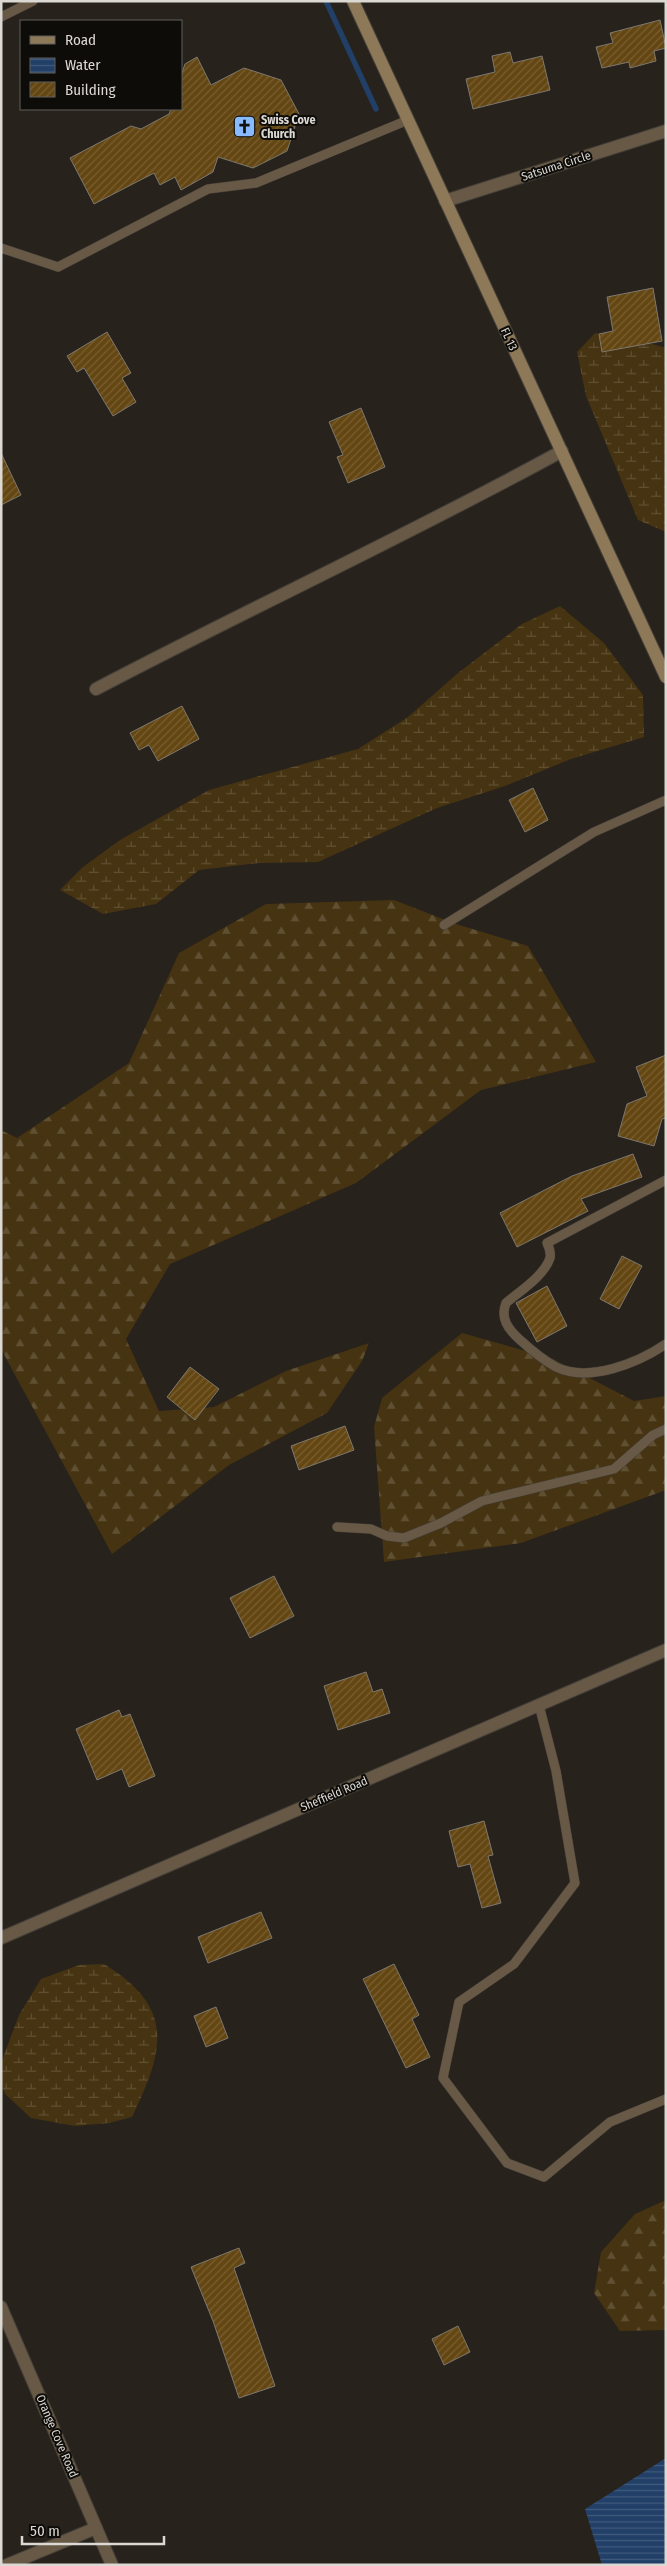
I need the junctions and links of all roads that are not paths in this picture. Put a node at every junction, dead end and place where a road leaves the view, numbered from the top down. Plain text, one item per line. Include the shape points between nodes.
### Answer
1 (33, 1) edge
2 (353, 1) edge
3 (1, 17) edge
4 (408, 120) junction
5 (666, 131) edge
6 (445, 201) junction
7 (1, 248) edge
8 (562, 451) junction
9 (666, 677) edge
10 (96, 689) dead end
11 (666, 800) edge
12 (444, 925) dead end
13 (666, 1180) edge
14 (666, 1344) edge
15 (666, 1429) edge
16 (338, 1527) dead end
17 (666, 1650) edge
18 (539, 1705) junction
19 (1, 1938) edge
20 (666, 2099) edge
21 (1, 2307) edge
22 (96, 2528) junction
23 (7, 2565) edge
24 (112, 2565) edge

1 - 3 lane
2 - 4 main road, FL 13
4 - 6 main road, FL 13
4 - 7 lane via 256,183 208,189 58,267
5 - 6 street, Satsuma Circle
6 - 8 main road, FL 13
8 - 9 main road, FL 13
8 - 10 street via 479,497 217,625
11 - 12 lane via 594,832
13 - 14 lane via 547,1243 549,1260 506,1303 503,1319 532,1351 558,1367 578,1372 600,1371 626,1363 653,1353
15 - 16 lane via 653,1435 614,1469 482,1501 404,1538 387,1536 371,1529
17 - 18 street, Sheffield Road
18 - 19 street, Sheffield Road
18 - 20 lane via 556,1771 574,1883 514,1964 459,2002 442,2078 507,2163 544,2177 610,2122
21 - 22 street, Orange Cove Road
22 - 23 street
22 - 24 street, Orange Cove Road

